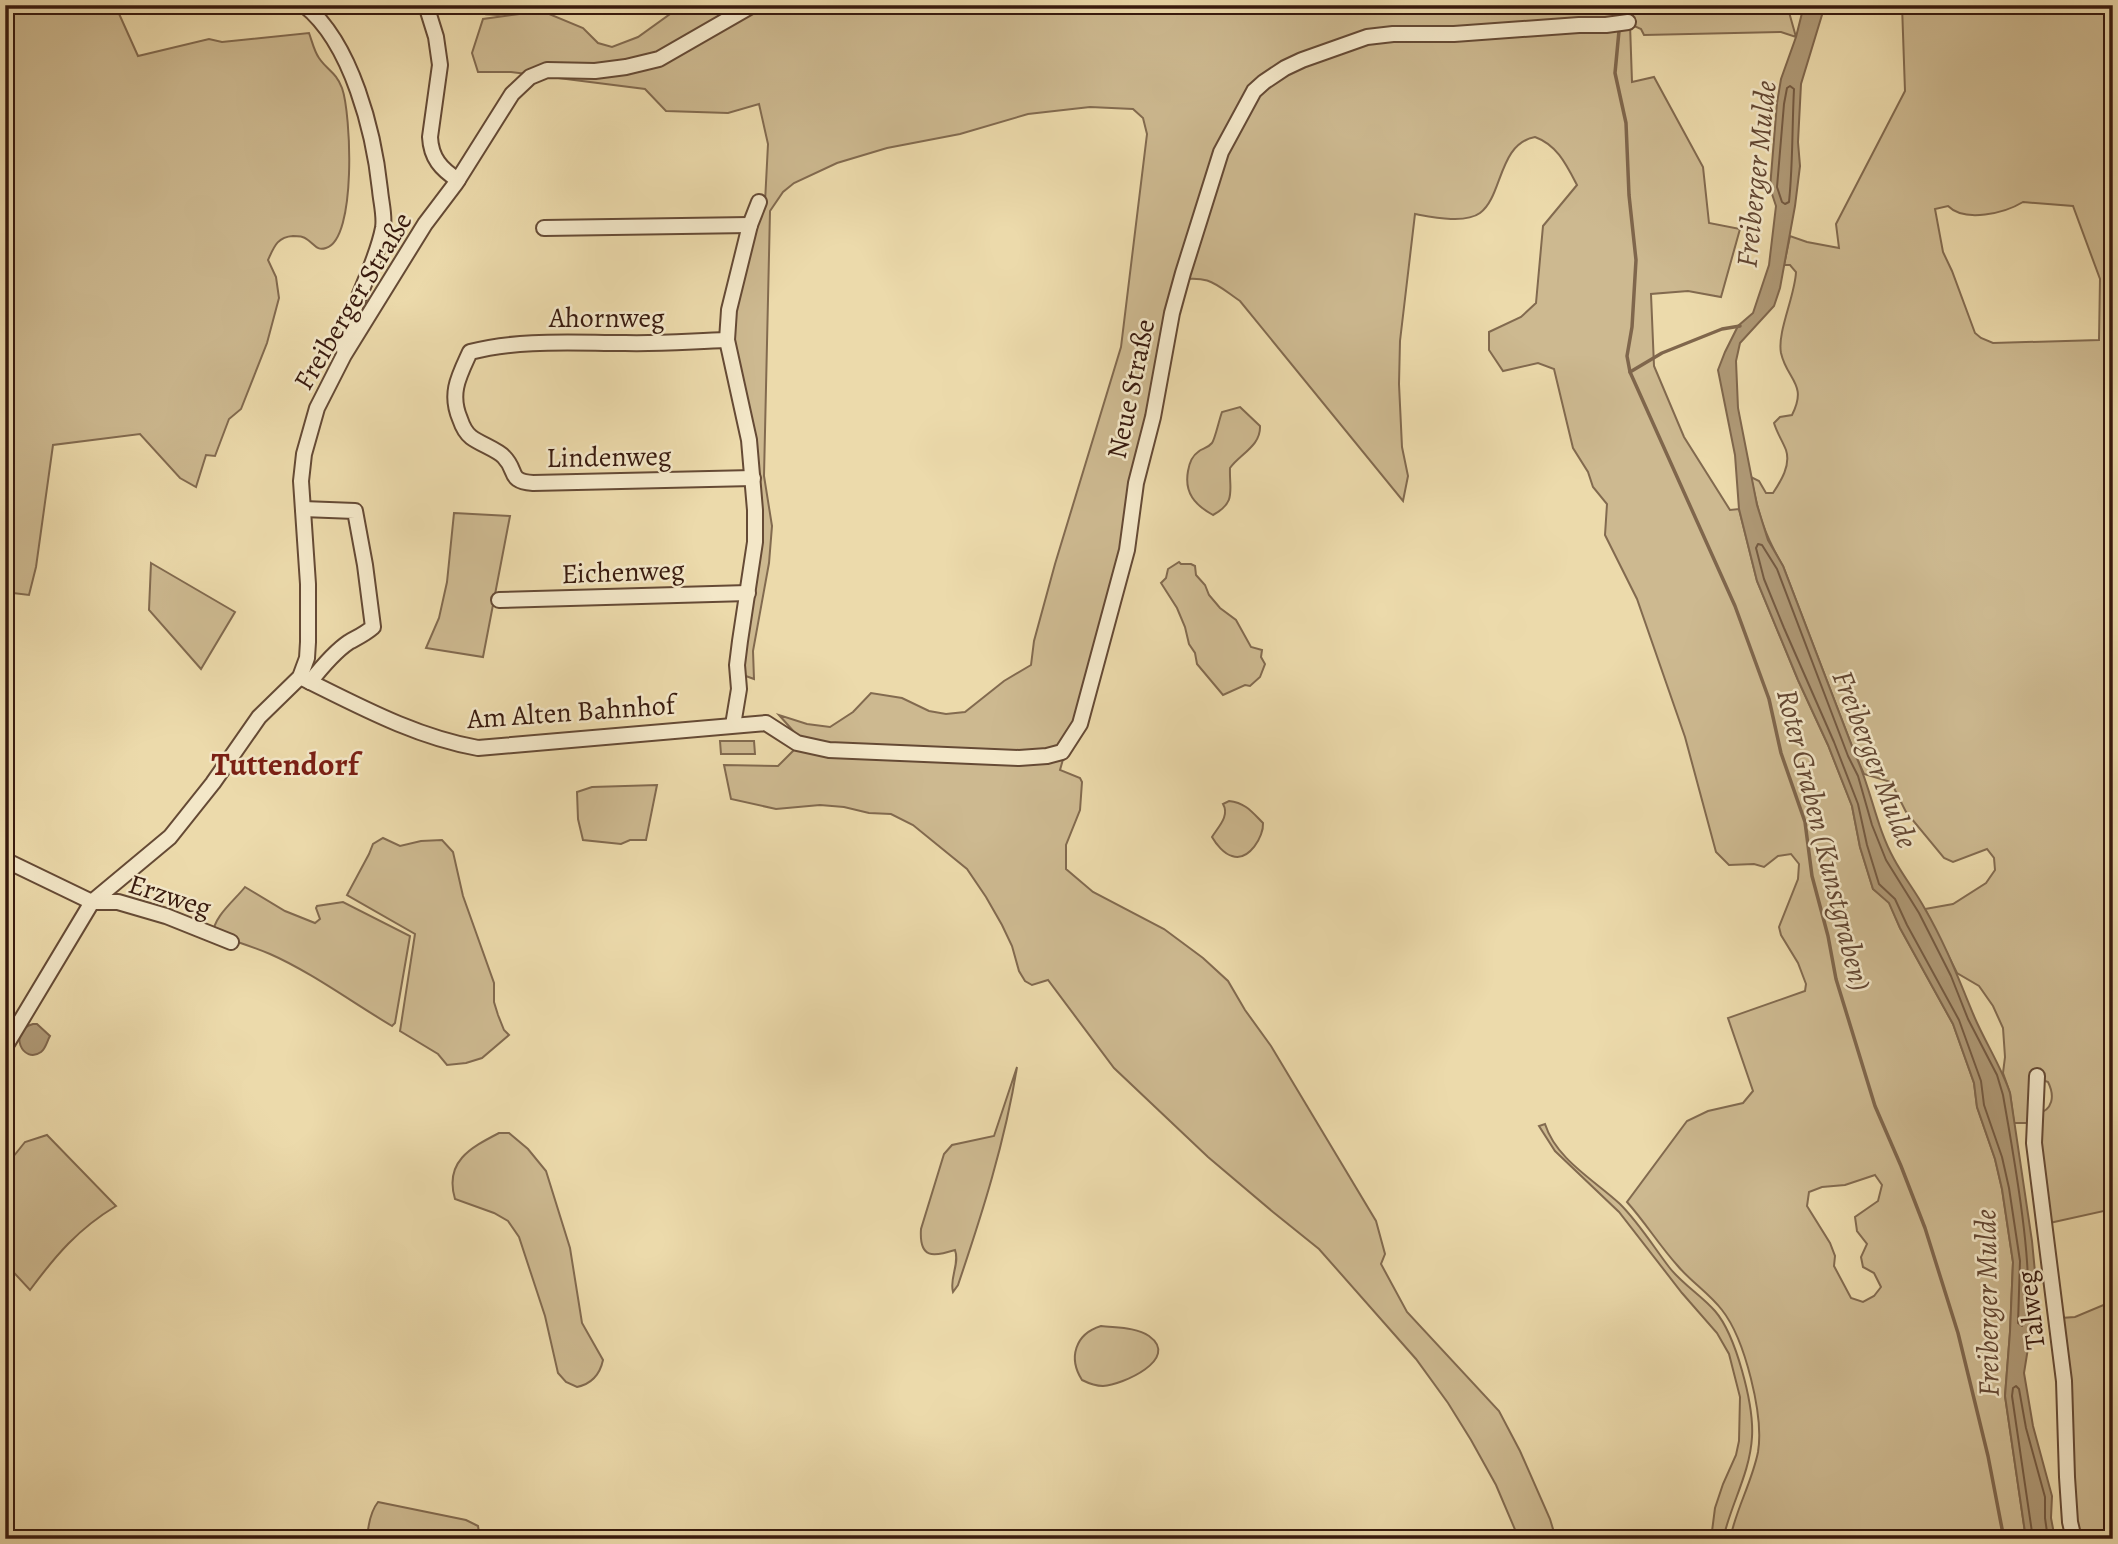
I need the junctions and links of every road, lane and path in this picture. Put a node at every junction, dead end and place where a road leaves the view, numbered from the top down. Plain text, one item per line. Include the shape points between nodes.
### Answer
1 (304, 5) edge
2 (426, 5) edge
3 (753, 5) edge
4 (1628, 22) dead end
5 (458, 180) junction
6 (759, 202) dead end
7 (750, 225) junction
8 (544, 228) dead end
9 (727, 340) junction
10 (488, 347) joint
11 (344, 355) junction
12 (753, 478) junction
13 (303, 509) junction
14 (748, 593) junction
15 (499, 600) dead end
16 (305, 680) junction
17 (733, 725) junction
18 (5, 860) edge
19 (92, 902) junction
20 (231, 942) dead end
21 (5, 1047) edge
22 (2038, 1076) dead end
23 (2074, 1539) edge

1 - 11 street via 335,41 367,117 376,154 384,225 346,334
2 - 5 street via 440,65 430,149 446,172
3 - 5 street, Freiberger Straße via 659,59 595,71 547,69 530,77 512,94
4 - 17 street, Neue Straße via 1367,37 1302,60 1254,91 1221,152 1183,273 1136,483 1127,550 1080,724 1062,752 1019,758 828,750 797,743 766,723
5 - 11 street, Freiberger Straße via 425,224
6 - 7 street
7 - 8 street
7 - 9 street via 729,310
9 - 10 street, Ahornweg via 548,341
9 - 12 street
10 - 12 street, Lindenweg via 470,352 457,383 455,405 469,436 503,456 514,478 522,482
11 - 13 street, Freiberger Straße via 317,408 304,454
12 - 14 street via 755,542
13 - 16 street, Freiberger Straße via 308,584
13 - 16 street via 355,511 373,627
14 - 15 street, Eichenweg
14 - 17 street
16 - 17 street, Am Alten Bahnhof via 395,723 478,748
16 - 19 street via 259,717 170,837
18 - 19 street
19 - 20 street, Erzweg via 118,902 154,912
19 - 21 street
22 - 23 street, Talweg via 2034,1143 2064,1381

